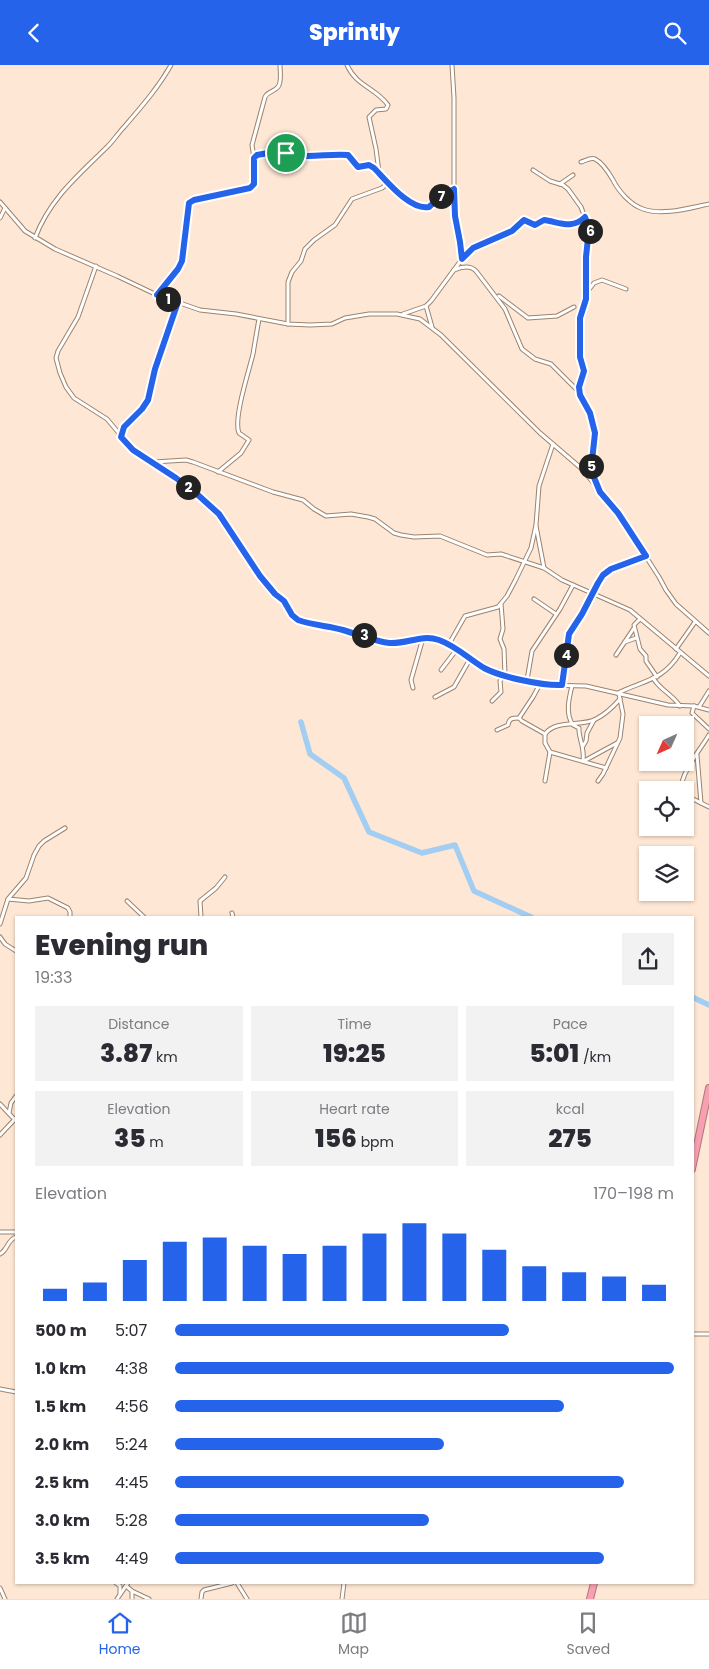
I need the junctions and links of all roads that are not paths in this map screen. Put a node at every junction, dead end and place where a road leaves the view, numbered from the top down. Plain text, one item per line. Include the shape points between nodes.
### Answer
1 (171, 65) edge
2 (280, 65) edge
3 (347, 65) edge
4 (452, 65) edge
5 (254, 158) junction
6 (581, 162) dead end
7 (533, 170) dead end
8 (379, 173) junction
9 (573, 175) dead end
10 (388, 183) junction
11 (560, 184) junction
12 (454, 189) junction
13 (0, 202) edge
14 (709, 205) edge
15 (5, 207) junction
16 (585, 217) junction
17 (0, 218) edge
18 (35, 238) junction
19 (462, 259) junction
20 (96, 266) junction
21 (454, 271) junction
22 (626, 289) dead end
23 (587, 292) junction
24 (157, 295) junction
25 (496, 295) junction
26 (178, 302) junction
27 (426, 306) junction
28 (574, 307) dead end
29 (403, 315) junction
30 (259, 319) junction
31 (288, 324) junction
32 (433, 329) junction
33 (580, 392) junction
34 (121, 437) junction
35 (554, 444) junction
36 (153, 462) junction
37 (218, 472) junction
38 (600, 492) junction
39 (536, 525) junction
40 (646, 556) junction
41 (525, 561) junction
42 (544, 568) junction
43 (573, 585) junction
44 (593, 593) junction
45 (534, 599) dead end
46 (501, 604) junction
47 (556, 614) junction
48 (640, 618) junction
49 (695, 622) junction
50 (634, 628) junction
51 (709, 633) edge
52 (423, 637) junction
53 (636, 638) junction
54 (625, 643) junction
55 (449, 644) junction
56 (457, 649) junction
57 (678, 651) junction
58 (616, 655) dead end
59 (470, 659) junction
60 (441, 670) dead end
61 (702, 671) junction
62 (709, 671) edge
63 (505, 675) junction
64 (709, 676) edge
65 (655, 677) junction
66 (527, 680) junction
67 (540, 684) junction
68 (562, 685) junction
69 (572, 686) junction
70 (413, 688) dead end
71 (709, 691) edge
72 (618, 693) junction
73 (435, 697) dead end
74 (620, 698) junction
75 (492, 701) dead end
76 (680, 706) junction
77 (694, 706) junction
78 (699, 707) junction
79 (709, 710) edge
80 (519, 718) junction
81 (594, 720) junction
82 (571, 724) junction
83 (709, 729) edge
84 (497, 730) dead end
85 (545, 734) junction
86 (709, 735) edge
87 (618, 743) junction
88 (704, 743) junction
89 (583, 745) junction
90 (709, 745) edge
91 (550, 752) junction
92 (697, 755) junction
93 (584, 761) junction
94 (606, 768) junction
95 (545, 781) dead end
96 (598, 781) dead end
97 (682, 781) edge
98 (694, 800) edge
99 (701, 803) junction
100 (709, 807) edge
101 (65, 828) dead end
102 (225, 877) dead end
103 (8, 899) junction
104 (127, 901) dead end
105 (232, 913) dead end
106 (70, 916) edge
107 (143, 916) edge
108 (201, 916) edge
109 (233, 916) edge
110 (0, 924) edge
111 (0, 937) edge
112 (15, 950) edge
113 (709, 1088) edge
114 (15, 1097) edge
115 (0, 1104) edge
116 (9, 1114) junction
117 (15, 1118) edge
118 (15, 1120) edge
119 (0, 1135) edge
120 (694, 1159) edge
121 (0, 1232) edge
122 (7, 1232) junction
123 (15, 1232) edge
124 (15, 1238) edge
125 (10, 1240) junction
126 (0, 1254) edge
127 (694, 1334) edge
128 (709, 1334) edge
129 (0, 1389) edge
130 (15, 1392) edge
131 (117, 1584) edge
132 (127, 1584) edge
133 (228, 1584) edge
134 (238, 1584) edge
135 (344, 1584) edge
136 (594, 1584) edge
137 (0, 1588) edge
138 (132, 1591) junction
139 (120, 1594) junction
140 (5, 1599) edge
141 (117, 1599) edge
142 (132, 1599) edge
143 (149, 1599) edge
144 (201, 1599) edge
145 (247, 1599) edge
146 (342, 1599) edge
147 (590, 1599) edge

1 - 18 street via 160,84 114,140 68,184 44,218
2 - 5 street via 280,84 265,97 252,145
3 - 8 street via 356,80 388,105 369,117
4 - 12 street
5 - 8 street via 268,153 345,155 350,156 358,167 369,165
5 - 24 street via 254,184 250,188 189,203 182,261
6 - 14 street via 597,160 622,194 646,210
7 - 11 street
8 - 10 street
9 - 11 street
10 - 12 street via 402,196 426,208
10 - 31 street via 352,199 335,225 305,249 288,282
11 - 16 street via 573,196
12 - 19 street
13 - 15 street
15 - 17 street
15 - 18 street
16 - 19 street via 568,225 544,220 535,225 524,220 512,231 473,248
16 - 23 street via 591,233 586,257
18 - 20 street
19 - 21 street
20 - 24 street
20 - 34 street via 78,317 58,351 56,361 74,398 107,419
21 - 25 street via 462,267 474,269
21 - 27 street
22 - 23 street via 602,280 594,283
23 - 33 street via 580,318 580,357 584,371
24 - 26 street
25 - 28 street via 528,318 557,316
25 - 33 street via 523,350 535,359 551,364
26 - 30 street via 200,310
26 - 34 street via 148,400 124,427
27 - 29 street
27 - 32 street
29 - 31 street via 369,314 319,326
29 - 32 street via 420,319
30 - 31 street
30 - 37 street via 237,426 239,433 249,440 241,453
32 - 35 street
33 - 38 street via 593,421 595,439 591,470
34 - 36 street via 133,450
35 - 38 street via 582,469
35 - 39 street via 539,487
36 - 37 street via 186,460
36 - 52 street via 219,514 260,576 298,620 382,642 405,642
37 - 41 street via 279,495 298,497 326,516 351,514 368,517 401,535 440,536 487,555
38 - 40 street
39 - 41 street
39 - 42 street
40 - 44 street via 608,571
40 - 49 street via 666,591
41 - 42 street
41 - 46 street
42 - 43 street
43 - 44 street
43 - 47 street
44 - 48 street
44 - 68 street via 569,634
45 - 47 street
46 - 55 street via 495,609 464,616
46 - 63 street via 503,629 500,637
47 - 66 street via 532,651
48 - 50 street
48 - 57 street
49 - 51 street
49 - 57 street
50 - 53 street
50 - 54 street
52 - 55 street
52 - 70 street via 411,678
53 - 54 street
53 - 65 street
54 - 58 street
55 - 56 street
56 - 59 street
56 - 60 street
57 - 61 street
57 - 65 street via 665,672
59 - 63 street
59 - 73 street via 454,687
61 - 62 street
61 - 64 street
63 - 66 street
63 - 75 street via 500,681 501,692
65 - 72 street
65 - 76 street via 658,687 672,695
66 - 67 street
67 - 68 street
67 - 80 street
68 - 69 street
69 - 72 street
69 - 82 street via 568,703
71 - 78 street
72 - 74 street
72 - 76 street
74 - 81 street via 611,709
74 - 87 street via 623,714
76 - 77 street
77 - 78 street
77 - 83 street via 692,713
78 - 79 street
80 - 84 street via 512,718 508,725
80 - 85 street
81 - 82 street
81 - 89 street
82 - 85 street via 558,726
82 - 89 street via 579,728
85 - 91 street
86 - 88 street
87 - 93 street
87 - 94 street
88 - 90 street
88 - 92 street
89 - 93 street
91 - 93 street
91 - 95 street
92 - 97 street
92 - 99 street
93 - 94 street
94 - 96 street
98 - 99 street
99 - 100 street
101 - 103 street via 39,846 26,877
102 - 108 street via 200,901
103 - 106 street via 51,898 68,908
103 - 110 street
104 - 107 street
105 - 109 street
111 - 112 street
113 - 120 highway
114 - 116 street
115 - 116 street
116 - 117 street
118 - 119 street
121 - 122 street
122 - 123 street
122 - 125 street
124 - 125 street
125 - 126 street
127 - 128 street
129 - 130 street
131 - 139 street
132 - 138 street
132 - 139 street
133 - 144 street via 204,1590
134 - 145 street
135 - 146 street
136 - 147 highway
137 - 140 street
138 - 142 street
138 - 143 street
139 - 141 street

